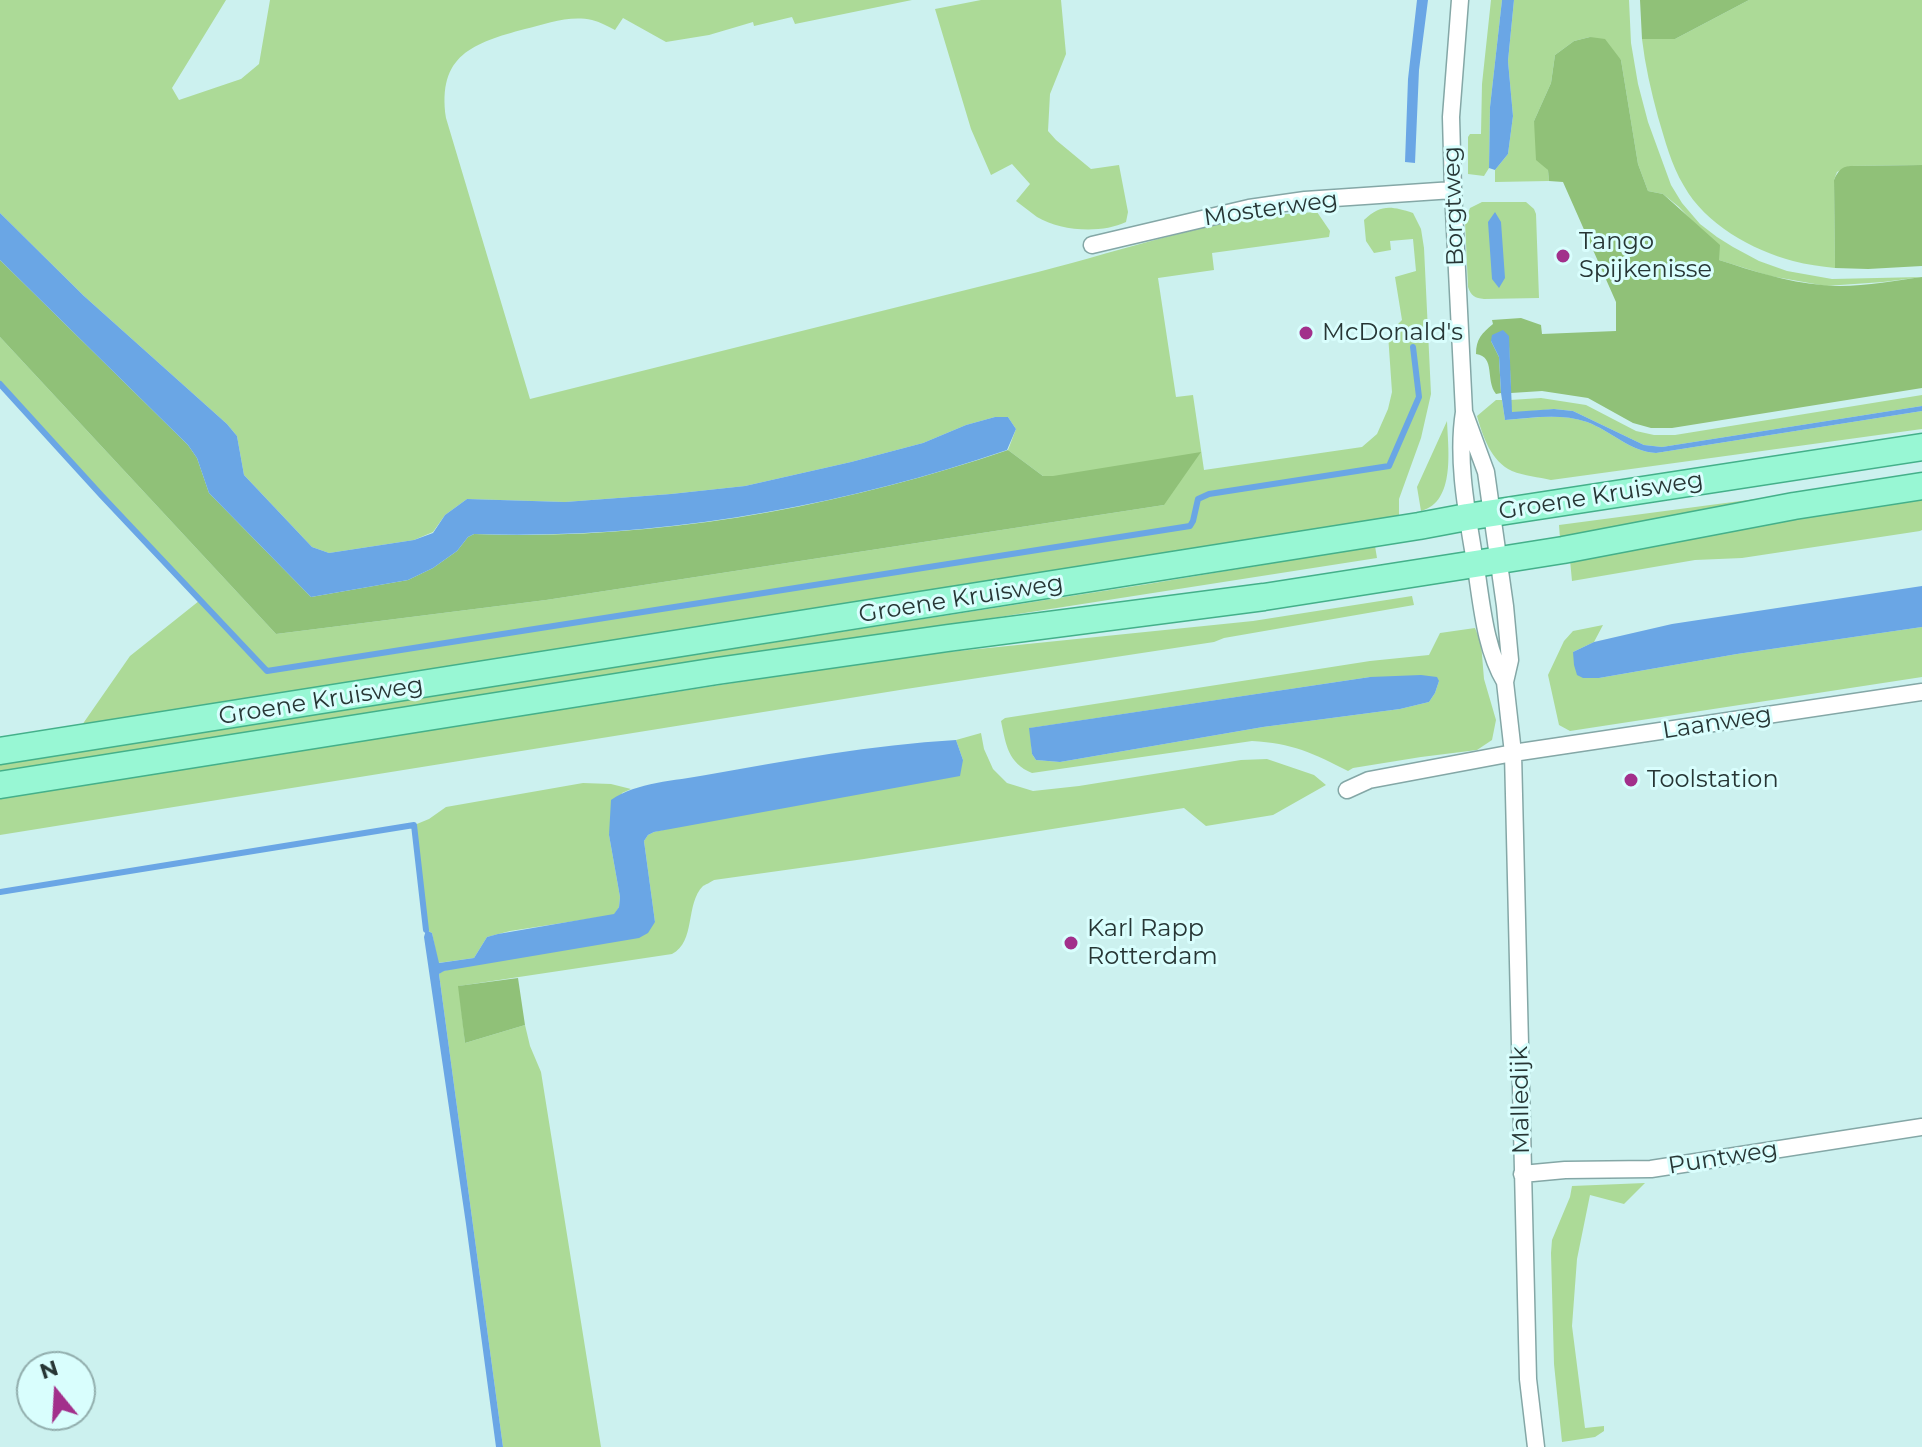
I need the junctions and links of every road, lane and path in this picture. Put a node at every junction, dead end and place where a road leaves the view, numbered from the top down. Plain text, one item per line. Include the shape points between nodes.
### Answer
1 (1460, 0) edge
2 (1453, 190) junction
3 (1092, 245) dead end
4 (1464, 412) junction
5 (1922, 447) edge
6 (1922, 486) edge
7 (1479, 515) junction
8 (1487, 562) junction
9 (1505, 682) junction
10 (1922, 692) edge
11 (0, 751) edge
12 (1513, 753) junction
13 (0, 785) edge
14 (1347, 790) dead end
15 (1922, 1127) edge
16 (1522, 1174) junction
17 (1536, 1447) edge

1 - 2 street, Borgtweg via 1451,117
2 - 3 street, Mosterweg via 1249,208
2 - 4 street, Borgtweg
4 - 7 street, Borgtweg via 1460,436
4 - 7 street, Borgtweg via 1486,472
5 - 7 main road, Groene Kruisweg
6 - 8 main road, Groene Kruisweg
7 - 8 street
7 - 8 street
7 - 11 main road, Groene Kruisweg
8 - 9 street, Malledijk via 1494,663
8 - 9 street, Malledijk via 1510,660
8 - 13 main road, Groene Kruisweg via 717,671
9 - 12 street, Malledijk
10 - 12 street, Laanweg
12 - 14 street via 1369,780
12 - 16 street, Malledijk
15 - 16 street, Puntweg via 1651,1169
16 - 17 street, Malledijk via 1528,1379

